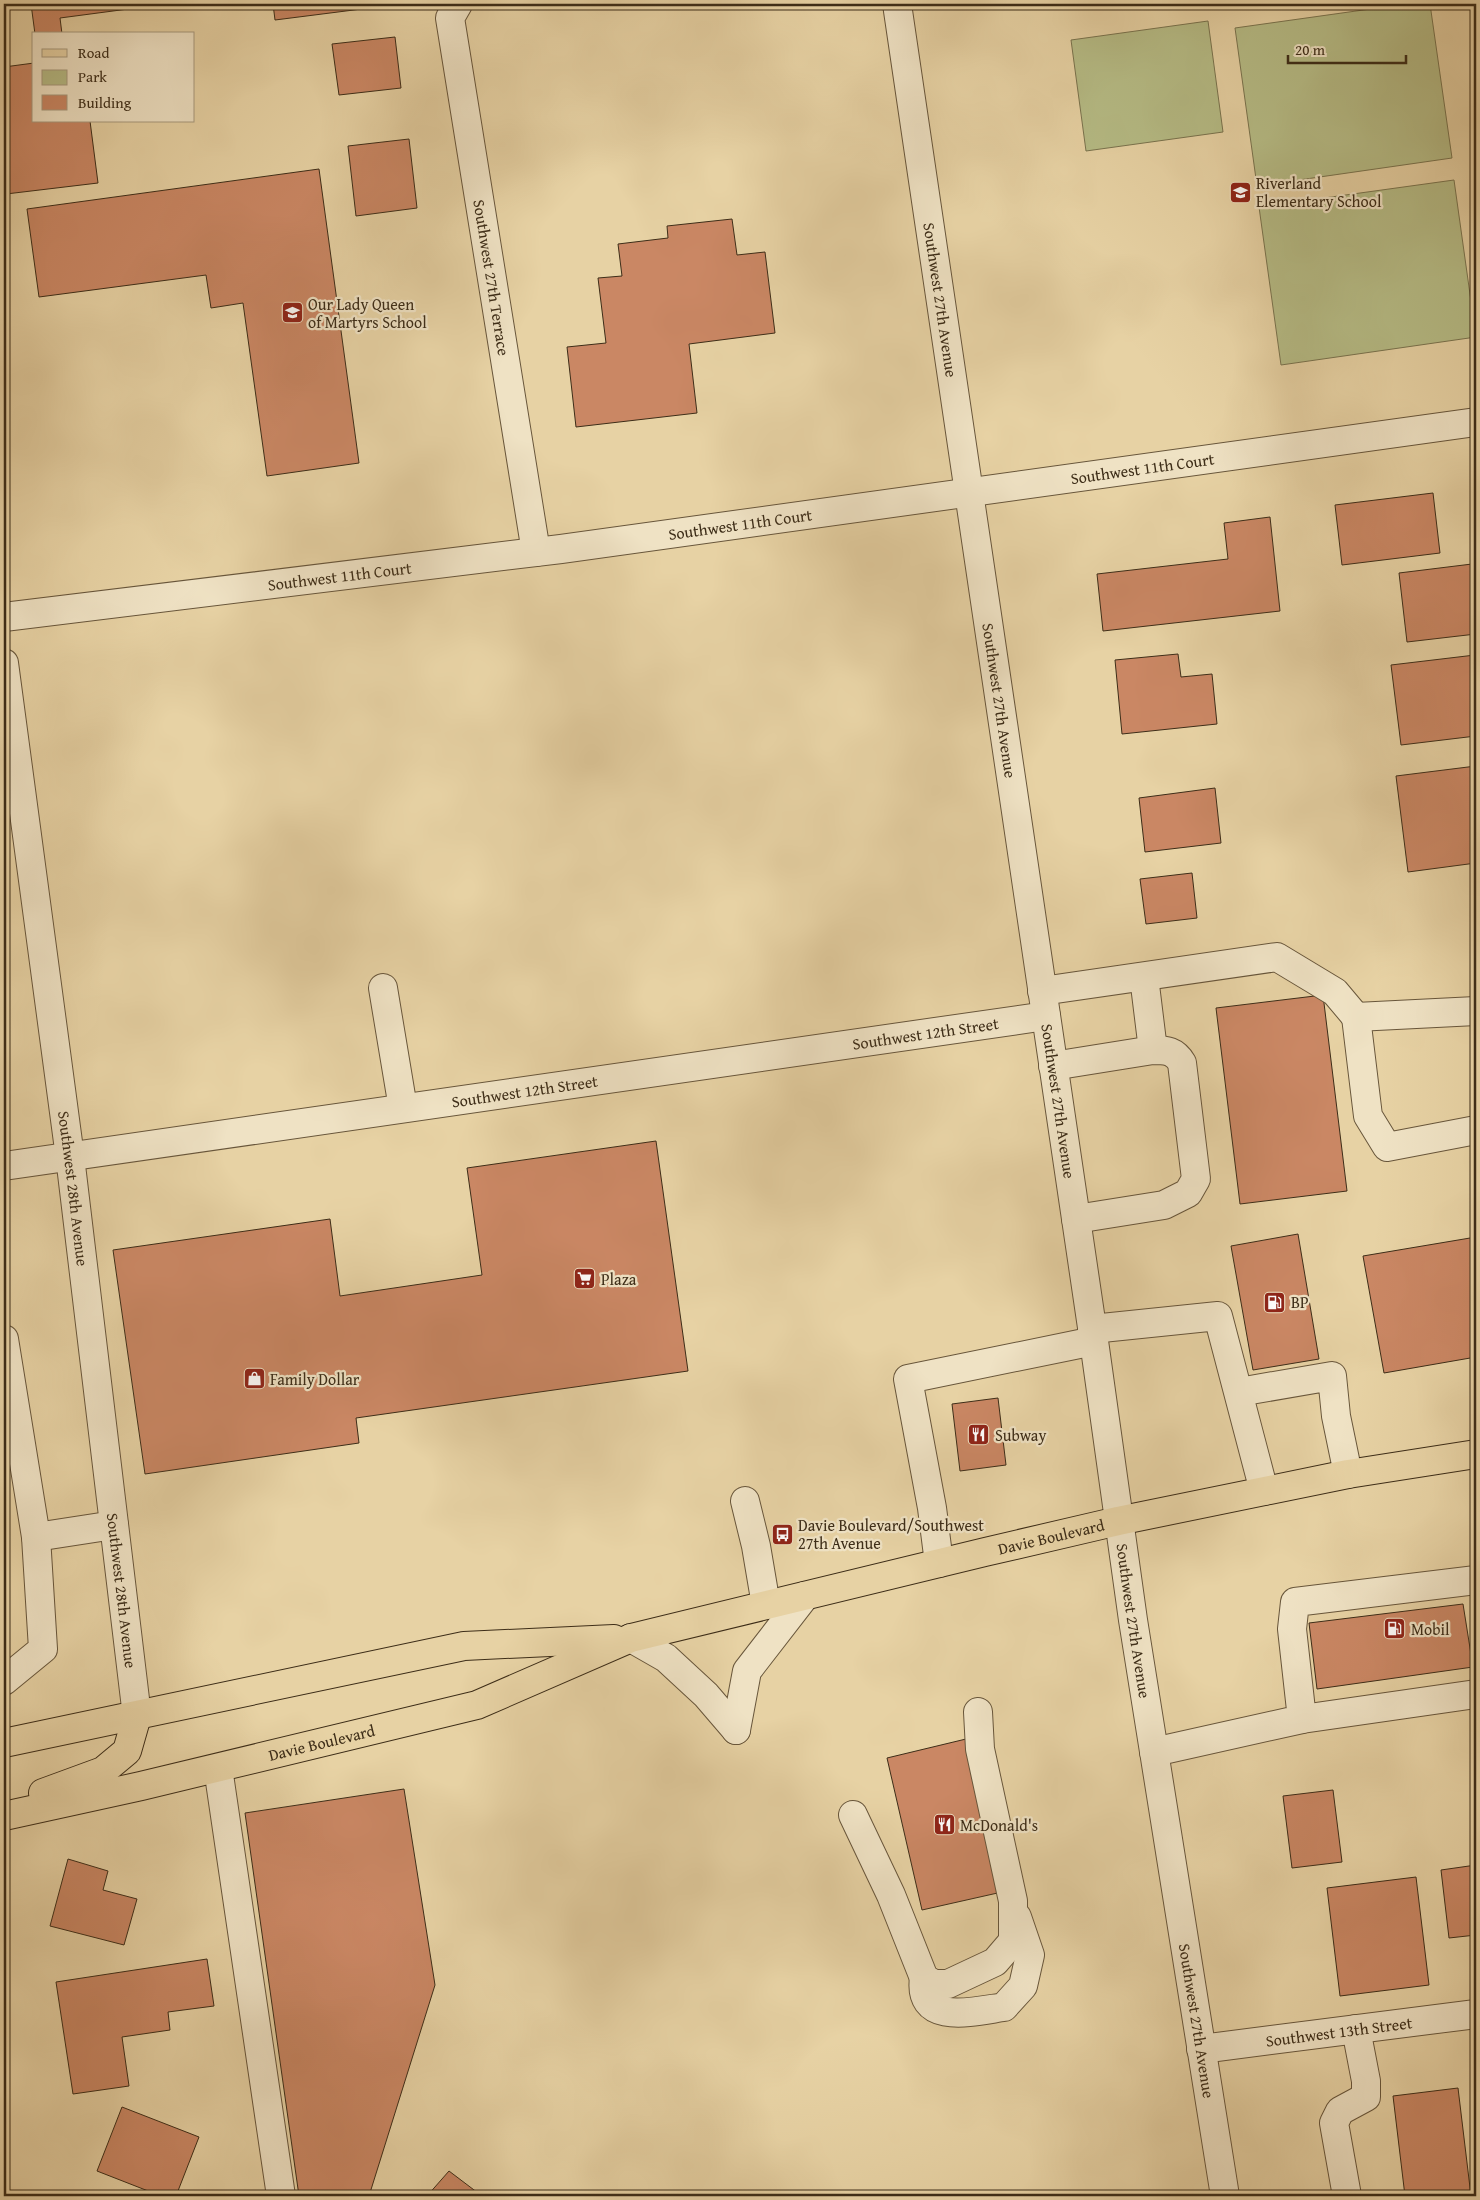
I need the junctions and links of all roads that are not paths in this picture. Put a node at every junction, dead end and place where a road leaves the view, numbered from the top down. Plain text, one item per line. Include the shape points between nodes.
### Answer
1 (458, 4) edge
2 (897, 4) edge
3 (1476, 422) edge
4 (969, 493) junction
5 (536, 552) junction
6 (4, 617) edge
7 (4, 663) edge
8 (1144, 977) junction
9 (384, 988) dead end
10 (1044, 1003) junction
11 (1476, 1011) edge
12 (1356, 1017) junction
13 (1153, 1050) junction
14 (1053, 1066) junction
15 (403, 1108) junction
16 (1476, 1130) edge
17 (70, 1157) junction
18 (4, 1166) edge
19 (1076, 1219) junction
20 (1093, 1335) junction
21 (4, 1339) edge
22 (1239, 1392) junction
23 (1476, 1454) edge
24 (1348, 1474) junction
25 (1264, 1491) junction
26 (745, 1501) dead end
27 (1118, 1521) junction
28 (114, 1524) junction
29 (36, 1537) junction
30 (939, 1563) junction
31 (1476, 1580) edge
32 (805, 1596) junction
33 (766, 1605) junction
34 (631, 1638) junction
35 (4, 1681) edge
36 (1476, 1694) edge
37 (978, 1712) dead end
38 (137, 1716) junction
39 (1302, 1719) junction
40 (4, 1743) edge
41 (1154, 1752) junction
42 (218, 1768) junction
43 (4, 1808) edge
44 (854, 1814) dead end
45 (4, 1816) edge
46 (1013, 1906) junction
47 (924, 1978) junction
48 (1476, 2014) edge
49 (1356, 2029) junction
50 (1201, 2049) junction
51 (281, 2196) edge
52 (1225, 2196) edge
53 (1347, 2196) edge

1 - 5 street, Southwest 27th Terrace via 450,18
2 - 4 street, Southwest 27th Avenue
3 - 4 street, Southwest 11th Court
4 - 5 street, Southwest 11th Court
4 - 10 street, Southwest 27th Avenue
5 - 6 street, Southwest 11th Court
7 - 17 street, Southwest 28th Avenue
8 - 10 street, Southwest 12th Street
8 - 12 street, Southwest 12th Street via 1276,956 1334,992
8 - 13 street
9 - 15 street
10 - 14 street, Southwest 27th Avenue
10 - 15 street, Southwest 12th Street
11 - 12 street
12 - 16 street via 1368,1116 1387,1147
13 - 14 street
13 - 19 street via 1177,1055 1182,1064 1196,1179 1188,1193 1164,1206
14 - 19 street, Southwest 27th Avenue
15 - 17 street, Southwest 12th Street
17 - 18 street, Southwest 12th Street
17 - 28 street, Southwest 28th Avenue
19 - 20 street, Southwest 27th Avenue
20 - 22 street via 1218,1316
20 - 27 street, Southwest 27th Avenue
20 - 30 street via 908,1379
21 - 29 street
22 - 24 street via 1332,1376
22 - 25 street
23 - 24 main road, Davie Boulevard
24 - 25 main road, Davie Boulevard
25 - 27 main road, Davie Boulevard
26 - 33 street
27 - 30 main road, Davie Boulevard
27 - 41 street, Southwest 27th Avenue
28 - 29 street
28 - 38 street, Southwest 28th Avenue
29 - 35 street via 44,1649
30 - 32 main road, Davie Boulevard
31 - 39 street via 1295,1602 1292,1629
32 - 33 main road, Davie Boulevard
32 - 34 street via 747,1671 736,1730 706,1695 666,1658
33 - 34 main road, Davie Boulevard
34 - 38 main road, Davie Boulevard via 464,1646
34 - 42 main road, Davie Boulevard via 477,1705
36 - 39 street
37 - 46 street via 980,1749
38 - 40 main road, Davie Boulevard
38 - 43 main road via 127,1751 103,1771
39 - 41 street
41 - 50 street, Southwest 27th Avenue
42 - 45 main road, Davie Boulevard
42 - 51 street
44 - 47 street
46 - 47 street via 1013,1941 996,1962 948,1984 934,1984
46 - 47 street via 1030,1956 1023,1986 1004,2007 944,2013 927,2002 922,1988
48 - 49 street, Southwest 13th Street
49 - 50 street, Southwest 13th Street
49 - 53 street via 1366,2097 1340,2111 1334,2123
50 - 52 street, Southwest 27th Avenue

